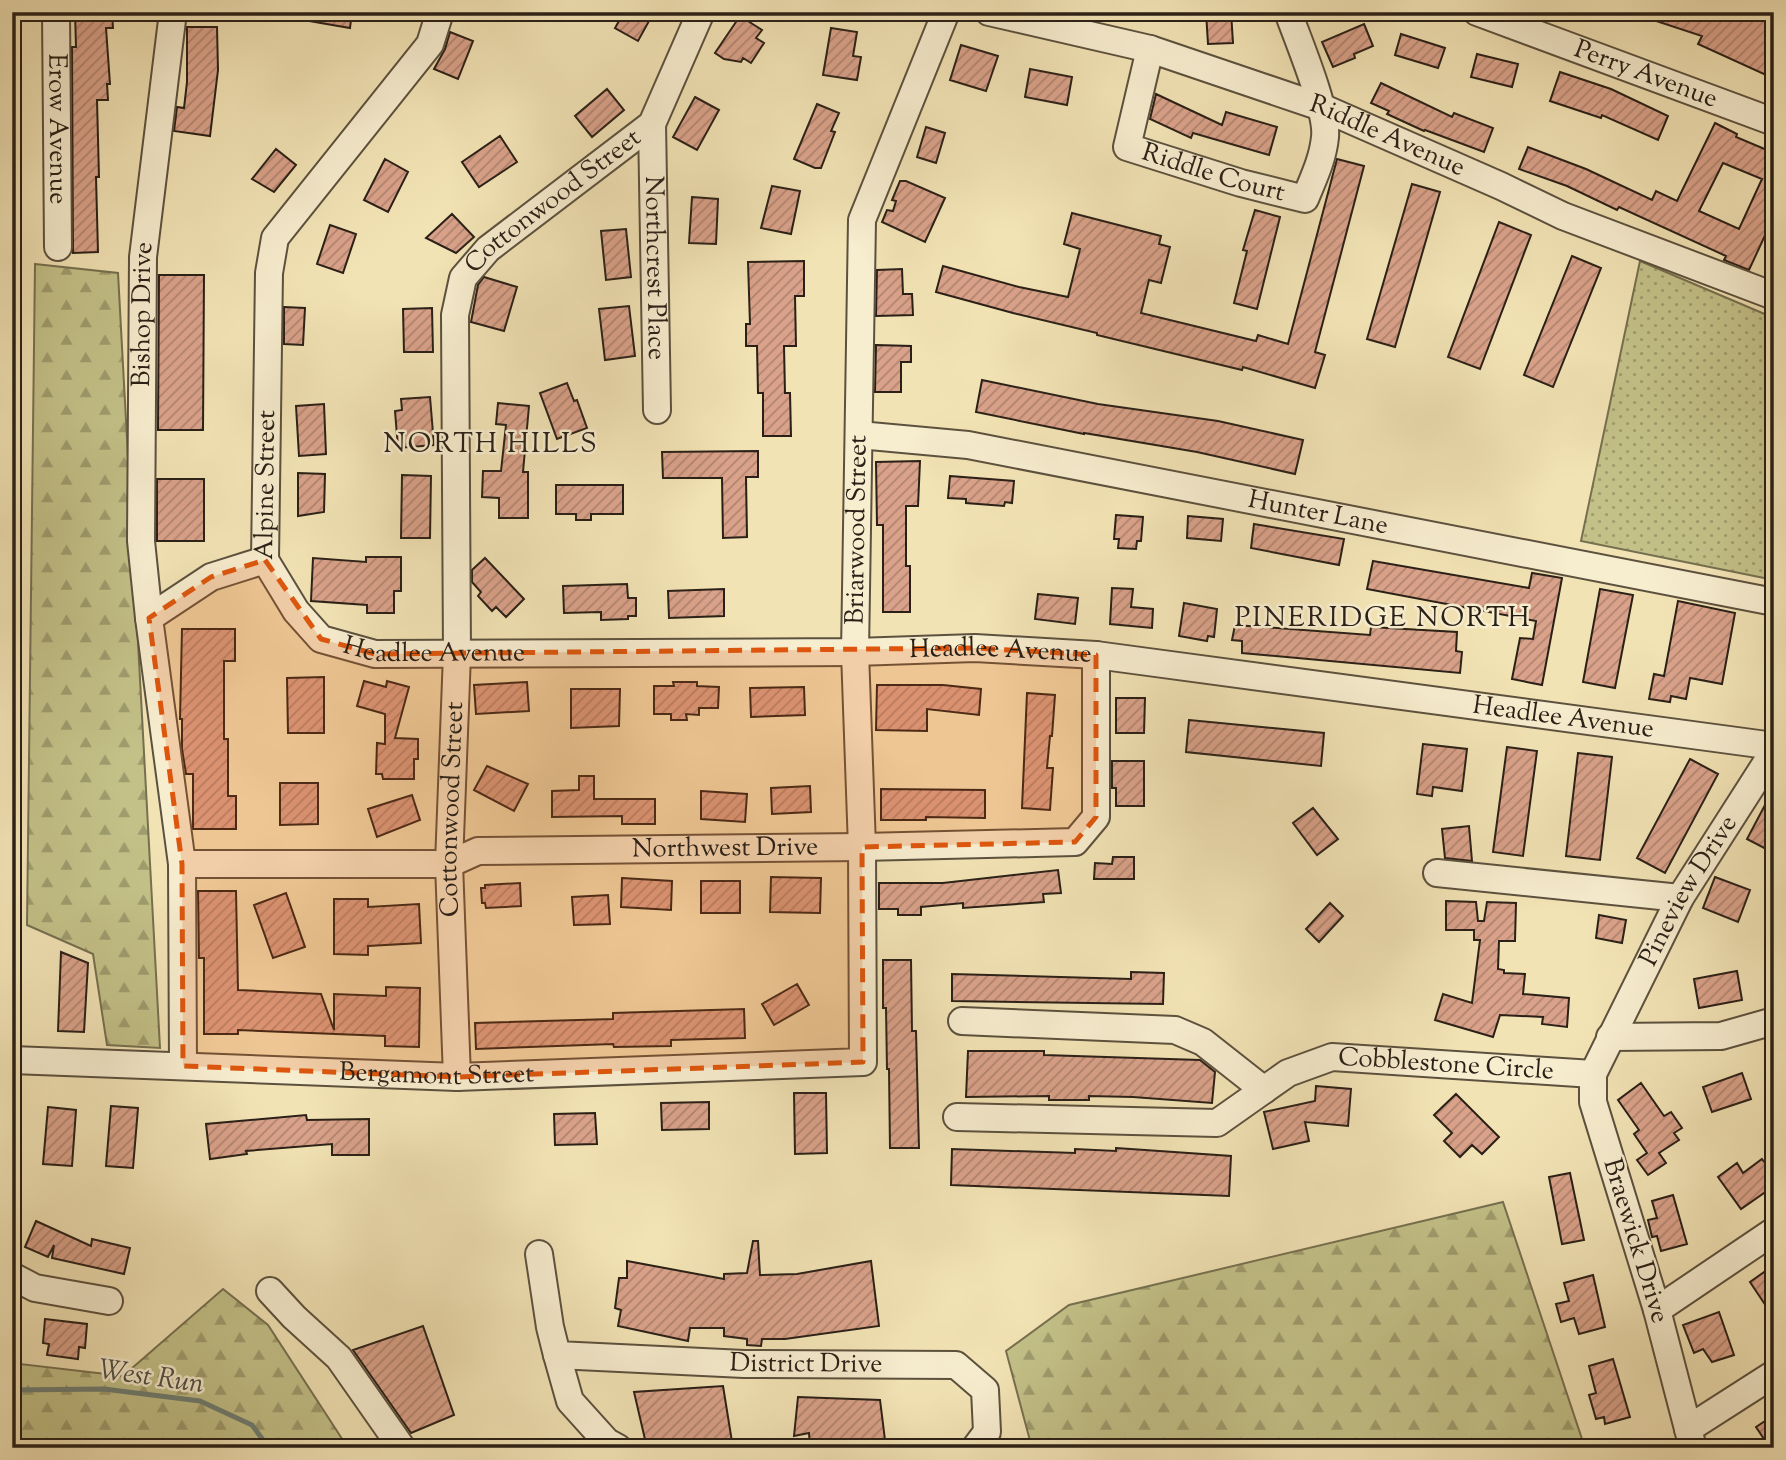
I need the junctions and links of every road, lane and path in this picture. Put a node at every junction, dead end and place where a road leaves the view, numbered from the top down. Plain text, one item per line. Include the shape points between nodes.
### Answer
1 (56, 12) edge
2 (173, 12) edge
3 (440, 12) edge
4 (701, 12) edge
5 (947, 12) edge
6 (989, 12) edge
7 (1288, 12) edge
8 (1477, 12) edge
9 (1150, 49) junction
10 (1321, 107) junction
11 (1774, 122) edge
12 (652, 124) junction
13 (58, 247) dead end
14 (1774, 296) edge
15 (657, 410) dead end
16 (859, 435) junction
17 (265, 560) junction
18 (1774, 602) edge
19 (149, 618) junction
20 (855, 652) junction
21 (457, 654) junction
22 (1096, 655) junction
23 (1774, 748) edge
24 (862, 847) junction
25 (183, 864) junction
26 (449, 864) junction
27 (1437, 873) dead end
28 (1680, 898) junction
29 (962, 1021) dead end
30 (1774, 1021) edge
31 (1610, 1037) junction
32 (12, 1060) edge
33 (863, 1062) joint
34 (183, 1066) junction
35 (1593, 1074) junction
36 (457, 1077) junction
37 (1264, 1090) junction
38 (957, 1117) dead end
39 (1774, 1231) edge
40 (539, 1254) dead end
41 (12, 1276) edge
42 (270, 1291) dead end
43 (109, 1301) dead end
44 (1657, 1310) junction
45 (557, 1355) junction
46 (1774, 1374) edge
47 (1690, 1438) edge
48 (402, 1448) edge
49 (618, 1448) edge
50 (975, 1448) edge

1 - 13 street, Erow Avenue
2 - 19 street, Bishop Drive via 144,257 141,541
3 - 17 street, Alpine Street via 430,44 275,238 269,273
4 - 12 street, Cottonwood Street
5 - 16 street, Briarwood Street via 862,220
6 - 9 street, Riddle Avenue
7 - 10 street
8 - 11 street, Perry Avenue
9 - 10 street, Riddle Avenue
9 - 10 street, Riddle Court via 1127,147 1304,199 1322,156 1326,134
10 - 14 street, Riddle Avenue via 1563,216
12 - 15 street, Northcrest Place
12 - 21 street, Cottonwood Street via 488,249 463,278 455,315
16 - 18 street, Hunter Lane via 968,445
16 - 20 street, Briarwood Street
17 - 19 street, Alpine Street via 211,577
17 - 21 street, Headlee Avenue via 296,611 321,639 375,654
19 - 25 street
20 - 21 street, Headlee Avenue
20 - 22 street, Headlee Avenue via 975,648
20 - 24 street, Briarwood Street
21 - 26 street, Cottonwood Street
22 - 23 street, Headlee Avenue
22 - 24 street, Northwest Drive via 1096,817 1075,842
23 - 28 street, Pineview Drive
24 - 26 street, Northwest Drive via 478,851
24 - 33 street, Briarwood Street
25 - 26 street, Northwest Drive
25 - 34 street
26 - 36 street, Cottonwood Street
27 - 28 street
28 - 31 street, Pineview Drive
29 - 37 street via 1175,1030 1203,1042
30 - 31 street via 1721,1036
31 - 35 street, Braewick Drive
32 - 34 street, Bergamont Street
33 - 36 street, Bergamont Street
34 - 36 street, Bergamont Street
35 - 37 street, Cobblestone Circle via 1332,1057 1288,1073
35 - 44 street, Braewick Drive via 1593,1102
37 - 38 street, Cobblestone Circle via 1217,1123
39 - 44 street
40 - 45 street
41 - 43 street via 35,1288
42 - 48 street via 339,1358
44 - 47 street, Braewick Drive
45 - 49 street via 570,1401
45 - 50 street, District Drive via 744,1364 956,1365 985,1390 987,1432
46 - 47 street

